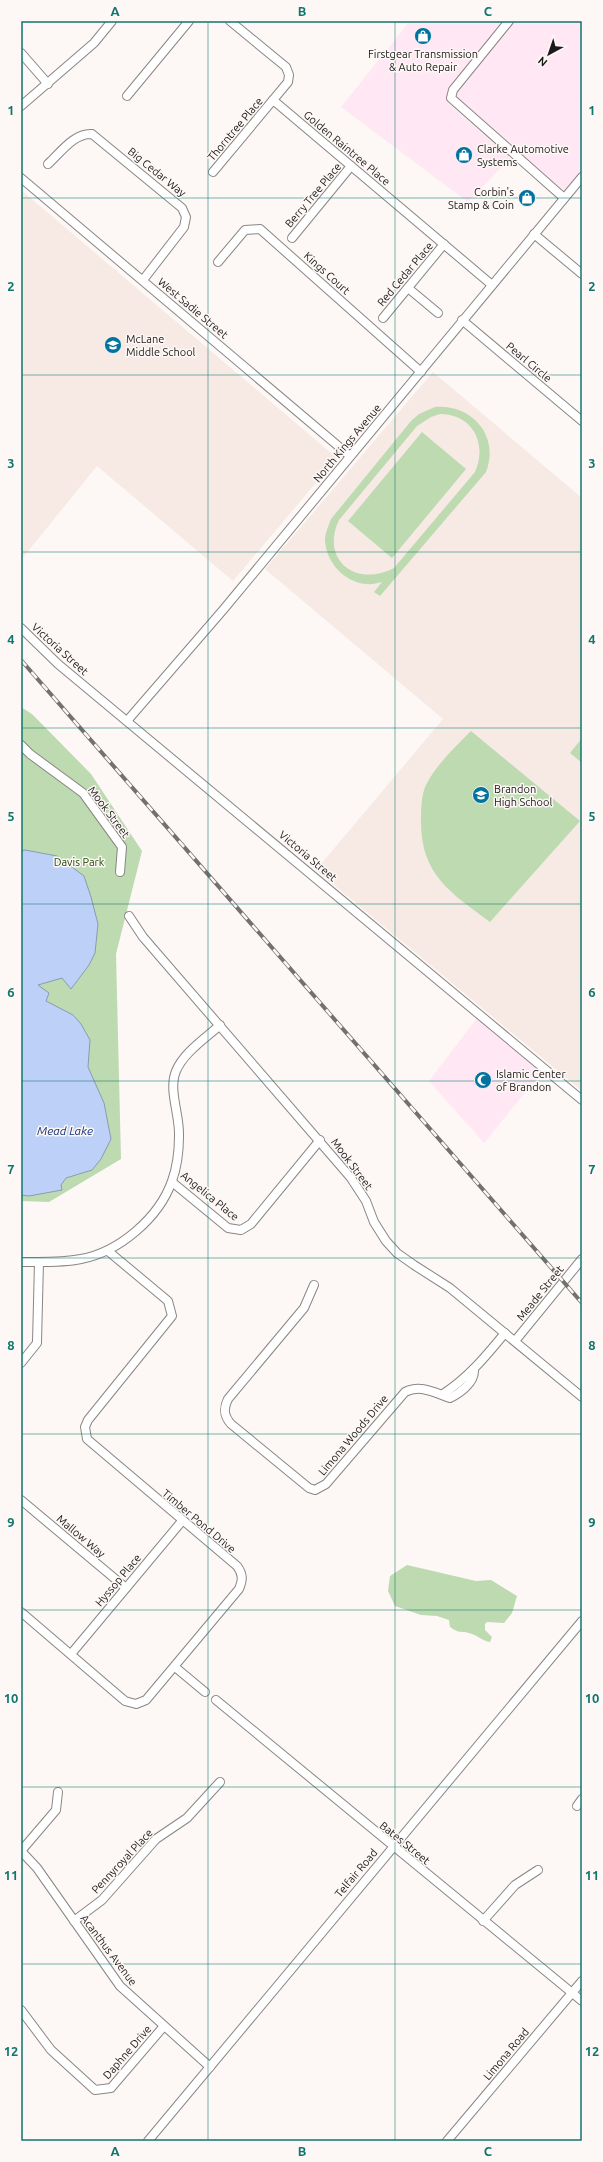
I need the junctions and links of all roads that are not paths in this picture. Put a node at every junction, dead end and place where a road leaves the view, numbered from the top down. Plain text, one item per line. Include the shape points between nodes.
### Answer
1 (112, 21) edge
2 (189, 21) edge
3 (230, 21) edge
4 (509, 21) edge
5 (21, 54) edge
6 (48, 84) junction
7 (127, 96) dead end
8 (273, 100) junction
9 (21, 106) edge
10 (48, 164) dead end
11 (351, 166) junction
12 (213, 172) dead end
13 (582, 177) edge
14 (21, 178) edge
15 (564, 198) junction
16 (534, 234) junction
17 (292, 238) dead end
18 (444, 244) junction
19 (218, 262) dead end
20 (582, 274) edge
21 (143, 280) junction
22 (492, 284) junction
23 (408, 288) junction
24 (438, 313) dead end
25 (383, 318) dead end
26 (462, 320) junction
27 (421, 372) junction
28 (582, 421) edge
29 (350, 456) junction
30 (21, 628) edge
31 (127, 721) junction
32 (21, 745) edge
33 (120, 872) dead end
34 (130, 916) dead end
35 (220, 1025) junction
36 (582, 1100) edge
37 (320, 1140) junction
38 (172, 1182) junction
39 (108, 1251) junction
40 (582, 1259) edge
41 (21, 1262) edge
42 (39, 1262) junction
43 (314, 1284) dead end
44 (506, 1333) junction
45 (515, 1341) junction
46 (21, 1363) edge
47 (582, 1397) edge
48 (21, 1500) edge
49 (182, 1521) junction
50 (126, 1588) junction
51 (21, 1612) edge
52 (582, 1621) edge
53 (71, 1654) junction
54 (175, 1667) junction
55 (205, 1692) dead end
56 (216, 1700) dead end
57 (220, 1782) dead end
58 (58, 1792) dead end
59 (392, 1847) junction
60 (21, 1851) edge
61 (538, 1870) dead end
62 (74, 1921) junction
63 (483, 1921) junction
64 (582, 1981) edge
65 (572, 1993) junction
66 (582, 2001) edge
67 (21, 2010) edge
68 (164, 2026) junction
69 (210, 2067) junction
70 (148, 2141) edge
71 (447, 2141) edge

1 - 6 street via 94,43
2 - 7 street
3 - 8 street via 286,67 288,82
4 - 15 street via 453,90 451,98
5 - 6 street
6 - 9 street
8 - 11 street, Golden Raintree Place
8 - 12 street, Thorntree Place
10 - 21 street, Big Cedar Way via 76,137 84,133 92,134 182,208 186,217 184,227
11 - 17 street, Berry Tree Place
11 - 18 street, Golden Raintree Place
13 - 15 street, North Kings Avenue
14 - 21 street, West Sadie Street
15 - 16 street, North Kings Avenue
16 - 20 street
16 - 22 street, North Kings Avenue
18 - 22 street, Golden Raintree Place
18 - 23 street, Red Cedar Place
19 - 27 street, Kings Court via 245,230 260,229
21 - 29 street, West Sadie Street
22 - 26 street, North Kings Avenue
23 - 24 street
23 - 25 street, Red Cedar Place
26 - 27 street, North Kings Avenue
26 - 28 street, Pearl Circle
27 - 29 street, North Kings Avenue
29 - 31 street, North Kings Avenue
30 - 31 street, Victoria Street via 47,655
31 - 36 street, Victoria Street
32 - 33 street, Mook Street via 83,793 122,847
34 - 35 street, Mook Street via 143,937
35 - 37 street, Mook Street
35 - 38 street, Angelica Place via 184,1058 175,1072 173,1083 179,1135
37 - 38 street, Angelica Place via 251,1224 241,1230 228,1228
37 - 44 street, Mook Street via 360,1190 374,1222 386,1241 414,1265 450,1288
38 - 39 street via 148,1219 130,1236
39 - 42 street via 83,1259
39 - 49 street, Timber Pond Drive via 168,1301 172,1316 88,1420 84,1433 91,1444
40 - 45 street, Meade Street
41 - 42 street
42 - 46 street via 37,1343
43 - 44 street, Limona Woods Drive via 304,1308 228,1399 224,1412 231,1424 303,1485 315,1490 326,1484 405,1392 416,1388 450,1398 473,1378 474,1371
44 - 45 street, Mook Street
45 - 47 street, Mook Street
48 - 50 street, Mallow Way
49 - 50 street, Hyssop Place
49 - 54 street, Timber Pond Drive via 237,1566 241,1571 242,1583
50 - 53 street, Hyssop Place
51 - 53 street, Timber Pond Drive
52 - 59 street, Telfair Road
53 - 54 street, Timber Pond Drive via 131,1704 146,1700
54 - 55 street
56 - 59 street, Bates Street
57 - 62 street, Pennyroyal Place via 187,1818 156,1839 102,1900
58 - 60 street via 56,1810
59 - 63 street, Bates Street
59 - 69 street, Telfair Road
60 - 62 street, Acanthus Avenue via 37,1868
61 - 63 street via 515,1885
62 - 68 street, Acanthus Avenue via 120,1986
63 - 65 street, Bates Street
64 - 65 street, Limona Road
65 - 66 street, Bates Street
65 - 71 street, Limona Road
67 - 68 street, Daphne Drive via 51,2050 95,2090 111,2088
68 - 69 street, Acanthus Avenue
69 - 70 street, Telfair Road

